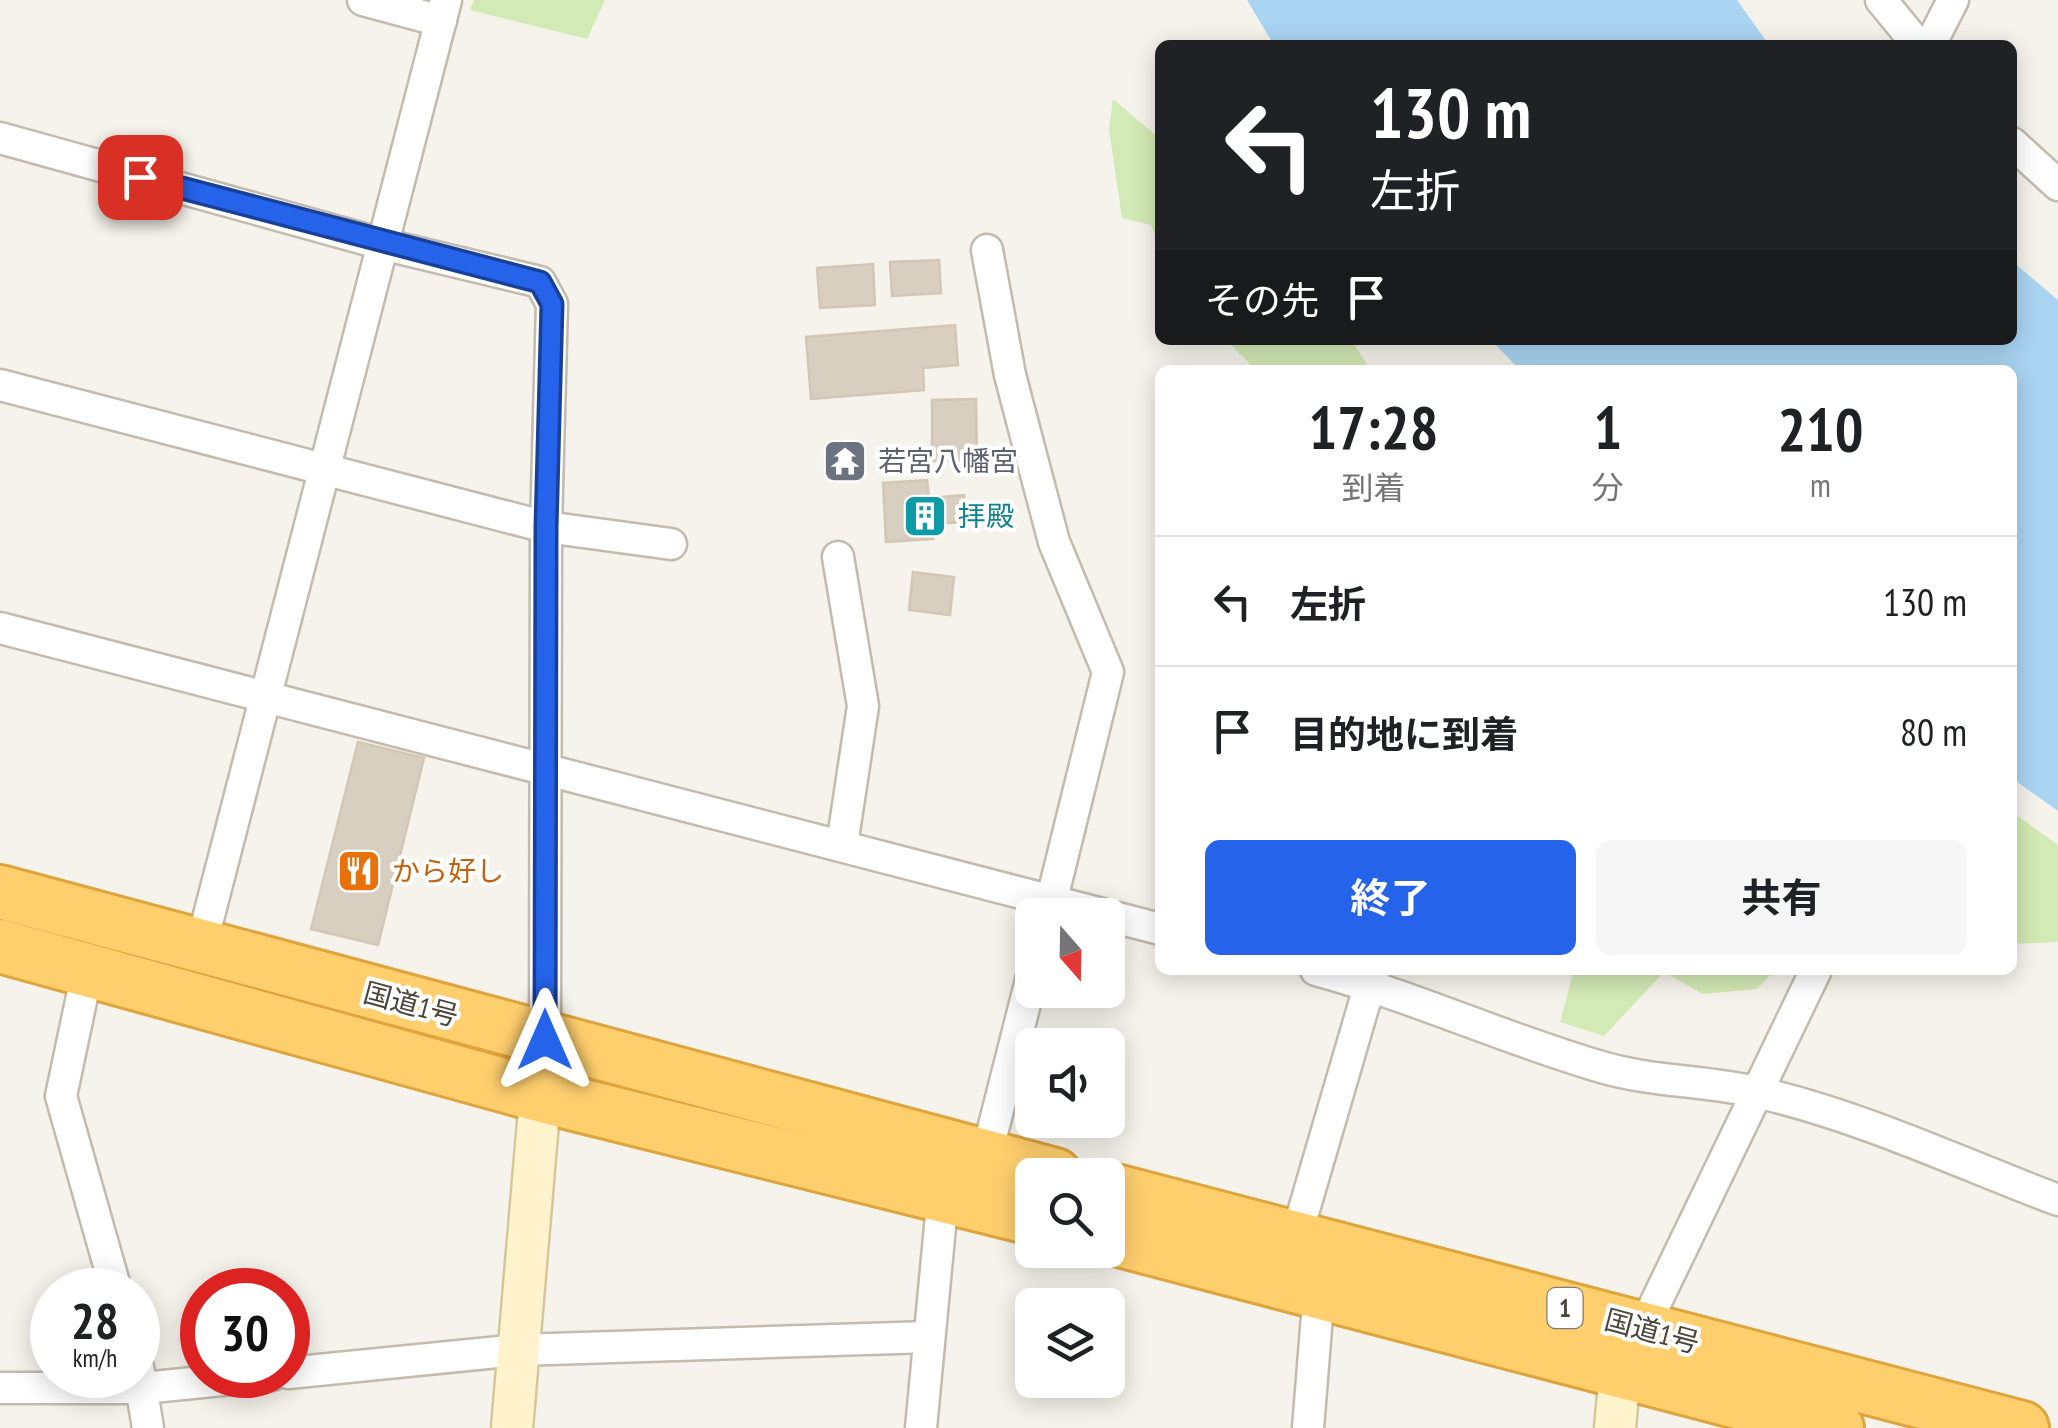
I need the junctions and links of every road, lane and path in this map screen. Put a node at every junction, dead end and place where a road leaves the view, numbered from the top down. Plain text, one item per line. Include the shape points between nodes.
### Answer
1 (363, 0) edge
2 (1882, 0) edge
3 (1953, 0) edge
4 (443, 10) edge
5 (1914, 40) edge
6 (1933, 40) edge
7 (0, 138) edge
8 (2017, 147) edge
9 (2058, 184) edge
10 (386, 245) junction
11 (987, 250) dead end
12 (0, 385) edge
13 (323, 472) junction
14 (546, 527) junction
15 (672, 544) dead end
16 (838, 557) dead end
17 (0, 628) edge
18 (265, 699) junction
19 (546, 769) junction
20 (842, 844) junction
21 (0, 892) edge
22 (1018, 898) edge
23 (1052, 898) edge
24 (1125, 922) edge
25 (1155, 928) edge
26 (0, 946) edge
27 (201, 946) junction
28 (88, 968) junction
29 (1814, 975) edge
30 (1373, 977) edge
31 (1024, 1008) edge
32 (545, 1040) junction
33 (1755, 1092) junction
34 (539, 1095) junction
35 (986, 1157) junction
36 (1015, 1165) edge
37 (1125, 1193) edge
38 (943, 1194) junction
39 (2058, 1200) edge
40 (1015, 1213) edge
41 (1296, 1238) junction
42 (1125, 1241) edge
43 (110, 1268) edge
44 (1320, 1291) junction
45 (929, 1337) junction
46 (518, 1350) junction
47 (1631, 1350) junction
48 (310, 1372) edge
49 (30, 1386) edge
50 (0, 1388) edge
51 (143, 1398) edge
52 (148, 1428) edge
53 (512, 1428) edge
54 (921, 1428) edge
55 (1308, 1428) edge
56 (1615, 1428) edge
57 (1837, 1428) edge
58 (2022, 1428) edge

1 - 4 street
2 - 5 street
3 - 6 street
4 - 10 street
7 - 10 street
8 - 9 street
10 - 13 street
10 - 14 street via 540,282 552,304
11 - 23 street via 1010,374 1054,542 1108,672
12 - 13 street
13 - 14 street
13 - 18 street
14 - 15 street
14 - 19 street
16 - 20 street via 863,706
17 - 18 street
18 - 19 street
18 - 27 street
19 - 20 street
19 - 32 street
20 - 22 street
21 - 27 highway, 国道1号
24 - 25 street
26 - 28 highway, 国道1号
27 - 32 highway, 国道1号
28 - 34 highway, 国道1号
28 - 43 street via 61,1096
29 - 33 street
30 - 33 street via 1596,1066
30 - 41 street
31 - 35 street
32 - 34 street
32 - 35 highway, 国道1号
33 - 39 street
33 - 47 street
34 - 38 highway, 国道1号
34 - 46 street
35 - 36 highway, 国道1号
37 - 41 highway, 国道1号 / 1
38 - 40 highway, 国道1号
38 - 45 street
41 - 47 highway, 国道1号 / 1
42 - 44 highway, 国道1号 / 1
44 - 47 highway, 国道1号 / 1
44 - 55 street
45 - 46 street
45 - 54 street
46 - 48 street
46 - 53 street
47 - 56 street
47 - 57 highway, 国道1号 / 1
47 - 58 highway, 国道1号 / 1
49 - 50 street
51 - 52 street

